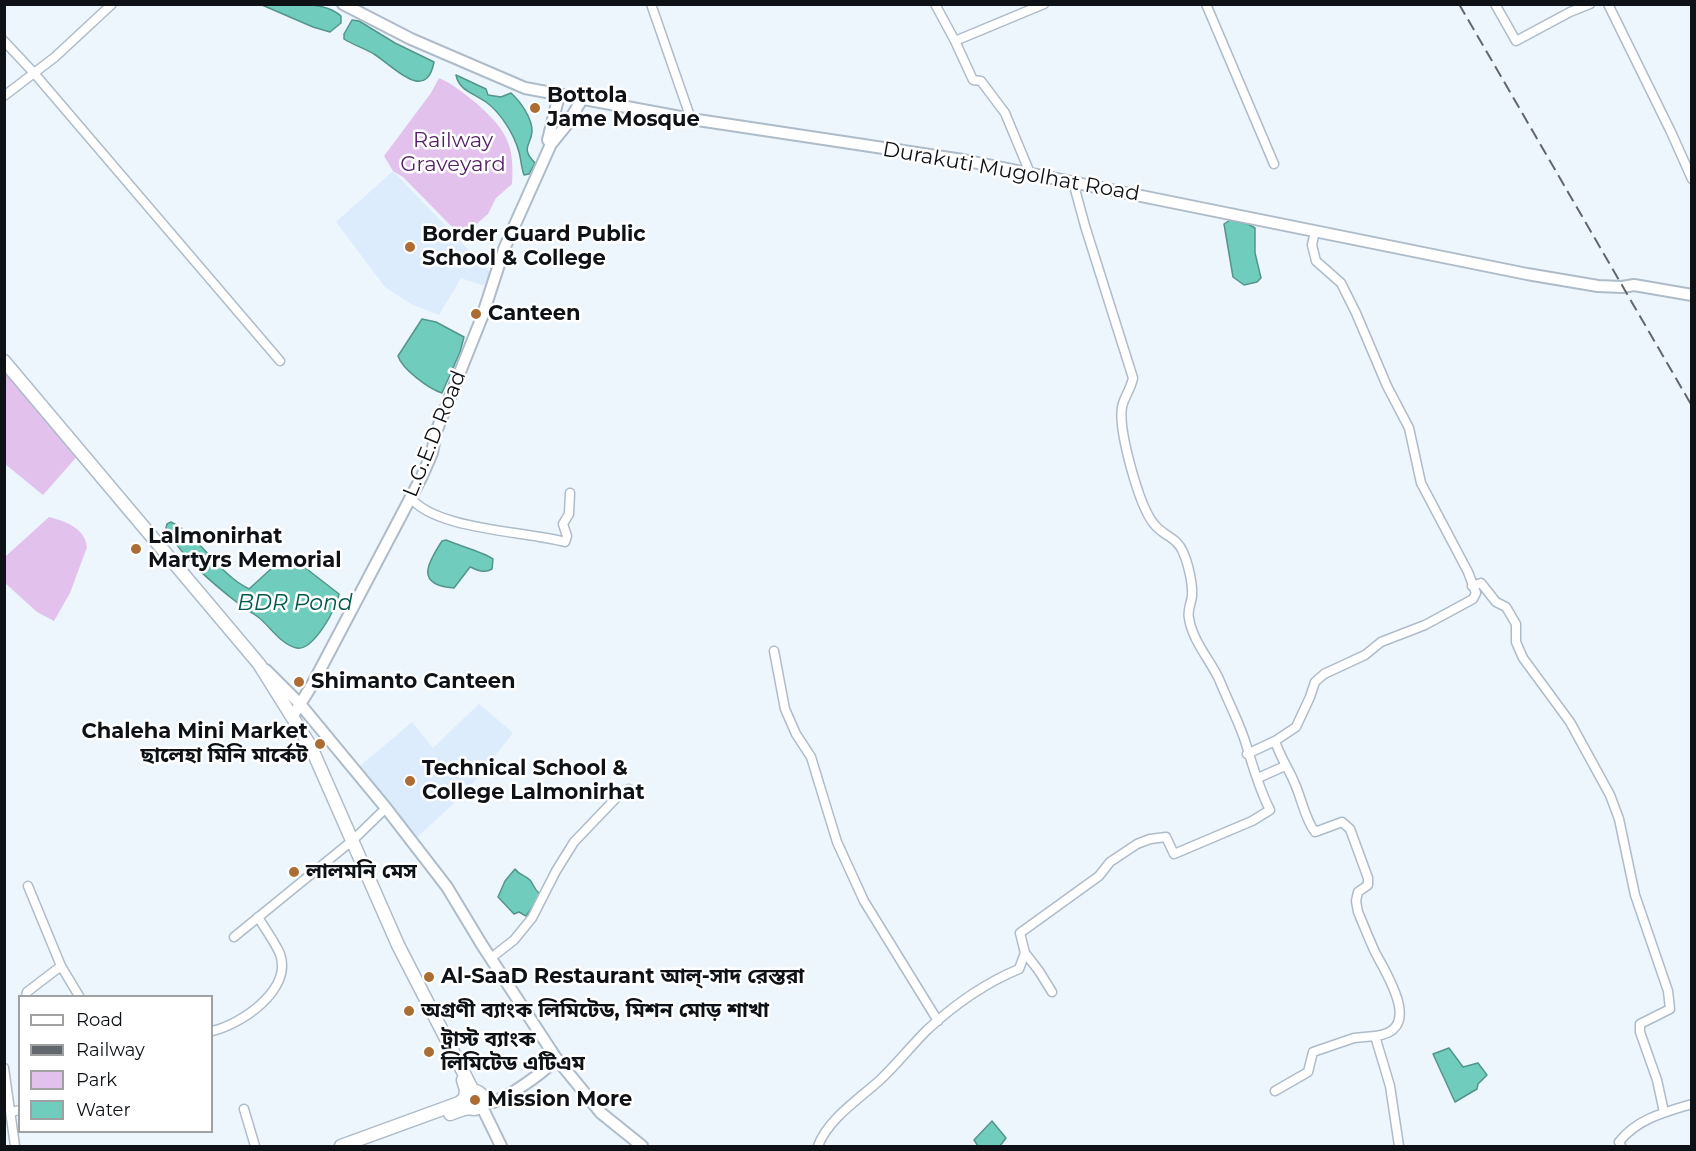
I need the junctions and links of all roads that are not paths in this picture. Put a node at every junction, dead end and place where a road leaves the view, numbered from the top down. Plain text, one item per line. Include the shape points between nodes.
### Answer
1 (112, 4) edge
2 (343, 4) edge
3 (651, 4) edge
4 (934, 4) edge
5 (1044, 4) edge
6 (1206, 4) edge
7 (1495, 4) edge
8 (1590, 4) edge
9 (1608, 4) edge
10 (4, 41) edge
11 (955, 41) junction
12 (34, 73) junction
13 (559, 95) junction
14 (4, 96) edge
15 (582, 99) junction
16 (691, 119) junction
17 (551, 144) junction
18 (1274, 164) dead end
19 (1029, 173) junction
20 (1692, 179) edge
21 (1073, 182) junction
22 (1315, 231) junction
23 (1692, 295) edge
24 (4, 361) edge
25 (280, 361) dead end
26 (570, 493) dead end
27 (410, 497) junction
28 (1472, 586) junction
29 (774, 651) dead end
30 (259, 664) junction
31 (300, 704) junction
32 (292, 717) junction
33 (1275, 741) junction
34 (1247, 754) junction
35 (1285, 766) junction
36 (1258, 778) junction
37 (629, 789) dead end
38 (386, 808) junction
39 (352, 840) junction
40 (28, 886) dead end
41 (258, 918) junction
42 (234, 937) dead end
43 (1024, 953) junction
44 (491, 958) junction
45 (61, 966) junction
46 (1052, 992) dead end
47 (26, 995) edge
48 (78, 995) edge
49 (938, 1022) junction
50 (213, 1031) edge
51 (1375, 1036) junction
52 (556, 1058) junction
53 (4, 1068) edge
54 (1275, 1091) dead end
55 (475, 1101) junction
56 (1692, 1104) edge
57 (244, 1109) dead end
58 (15, 1111) edge
59 (1664, 1112) junction
60 (15, 1146) edge
61 (255, 1146) edge
62 (341, 1146) edge
63 (362, 1146) edge
64 (501, 1146) edge
65 (642, 1146) edge
66 (818, 1146) edge
67 (1399, 1146) edge
68 (1620, 1146) edge

1 - 12 street
2 - 13 main road, Durakuti Mugolhat Road via 486,73 525,88
3 - 16 street
4 - 11 street
5 - 11 street
6 - 18 street
7 - 8 street via 1516,41
9 - 20 street
10 - 12 street
11 - 19 street via 973,80 981,81 1005,113
12 - 14 street
12 - 25 street
13 - 15 main road, Durakuti Mugolhat Road
13 - 17 main road via 548,140
15 - 16 main road, Durakuti Mugolhat Road
15 - 17 main road
16 - 19 main road, Durakuti Mugolhat Road
17 - 27 main road, L.G.E.D Road via 504,249 436,432 432,453
19 - 21 main road, Durakuti Mugolhat Road
21 - 22 main road, Durakuti Mugolhat Road
21 - 34 street via 1133,378 1122,417 1133,472 1154,525 1175,539 1183,550 1192,596 1189,619 1221,685
22 - 23 main road, Durakuti Mugolhat Road via 1527,274
22 - 28 street via 1312,245 1316,261 1341,283 1356,313 1409,428 1421,483
24 - 30 highway
26 - 27 street via 569,514 563,524 565,542 453,522 415,504
27 - 31 main road, L.G.E.D Road
28 - 33 street via 1476,593 1473,599 1425,626 1380,642 1365,655 1324,674 1315,682 1296,727
28 - 59 street via 1481,583 1496,602 1506,607 1516,624 1516,642 1523,658 1570,722 1619,819 1635,895 1668,991 1670,1009 1640,1024
29 - 49 street via 785,709 811,757 837,842 864,901
30 - 31 main road
30 - 32 highway
31 - 32 main road, L.G.E.D Road
31 - 38 main road
32 - 39 highway via 311,747
33 - 34 street
33 - 35 street
34 - 36 street
35 - 36 street
35 - 51 street via 1310,826 1315,832 1342,822 1350,829 1364,866 1368,885 1358,892 1358,912 1396,993 1400,1010 1394,1029
36 - 43 street via 1269,810 1174,854 1166,837 1137,844 1020,933
37 - 44 street via 574,842 532,918 514,940
38 - 39 street
38 - 44 main road via 447,887
39 - 41 street
39 - 55 highway via 412,977 466,1090
40 - 45 street
41 - 42 street
41 - 50 street via 280,955 282,970 272,994 256,1009 225,1029
43 - 46 street
43 - 49 street via 1019,969 965,999
44 - 52 main road
45 - 47 street
45 - 48 street
49 - 66 street via 844,1110
51 - 54 street via 1354,1038 1313,1052 1308,1072
51 - 67 street via 1390,1086
52 - 55 main road via 525,1084 493,1102
52 - 65 main road via 601,1113
53 - 58 street
55 - 62 highway via 459,1103
55 - 63 highway via 464,1109
55 - 64 main road
56 - 59 street
57 - 61 street
58 - 60 street
59 - 68 street via 1627,1132

